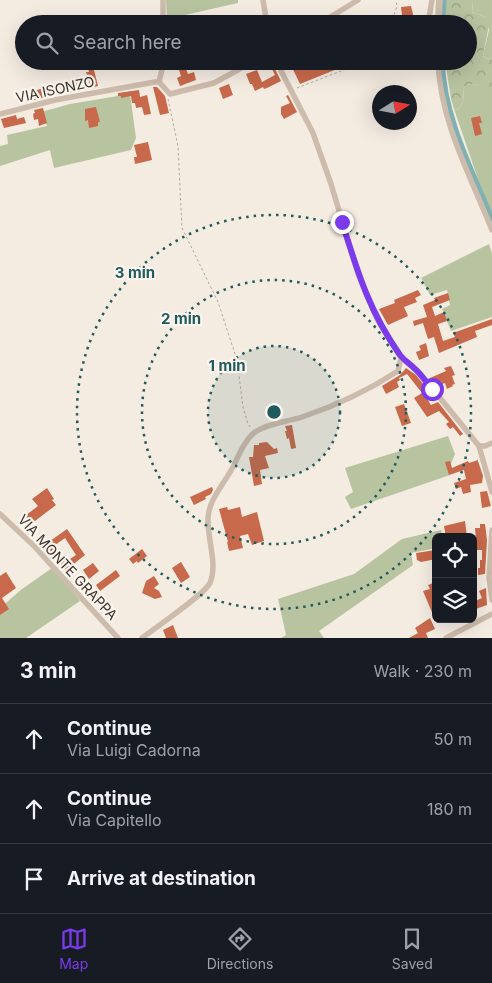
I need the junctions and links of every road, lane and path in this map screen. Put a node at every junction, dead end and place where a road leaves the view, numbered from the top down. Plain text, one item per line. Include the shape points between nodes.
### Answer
1 (163, 0) edge
2 (263, 0) edge
3 (358, 0) edge
4 (396, 0) edge
5 (432, 0) edge
6 (440, 0) edge
7 (163, 15) edge
8 (266, 15) edge
9 (334, 15) edge
10 (394, 15) edge
11 (430, 15) edge
12 (439, 15) edge
13 (162, 70) edge
14 (238, 70) edge
15 (280, 70) edge
16 (344, 70) edge
17 (439, 70) edge
18 (159, 82) junction
19 (289, 88) junction
20 (166, 91) junction
21 (0, 114) edge
22 (492, 230) edge
23 (402, 358) junction
24 (255, 432) junction
25 (492, 443) edge
26 (479, 446) junction
27 (492, 492) edge
28 (0, 514) edge
29 (492, 530) edge
30 (492, 600) edge
31 (492, 614) edge
32 (118, 638) edge
33 (142, 638) edge
34 (446, 638) edge

1 - 7 street
2 - 8 street
3 - 9 street
4 - 10 path
5 - 11 street
6 - 12 street
13 - 18 street
14 - 20 street via 214,83 170,94
15 - 19 street
16 - 19 path via 298,88
17 - 22 street via 446,115
18 - 20 street
18 - 21 street, VIA ISONZO via 55,100
19 - 23 street via 313,133 369,303
20 - 24 path via 178,146 182,228 218,302 237,360 243,407 248,424
23 - 24 street via 398,371 368,388 302,417
23 - 26 street via 418,372
24 - 33 street via 244,444 209,509 212,571 209,584
25 - 26 street
26 - 27 street
28 - 32 street, VIA MONTE GRAPPA via 33,545
29 - 30 street via 489,578
31 - 34 street

